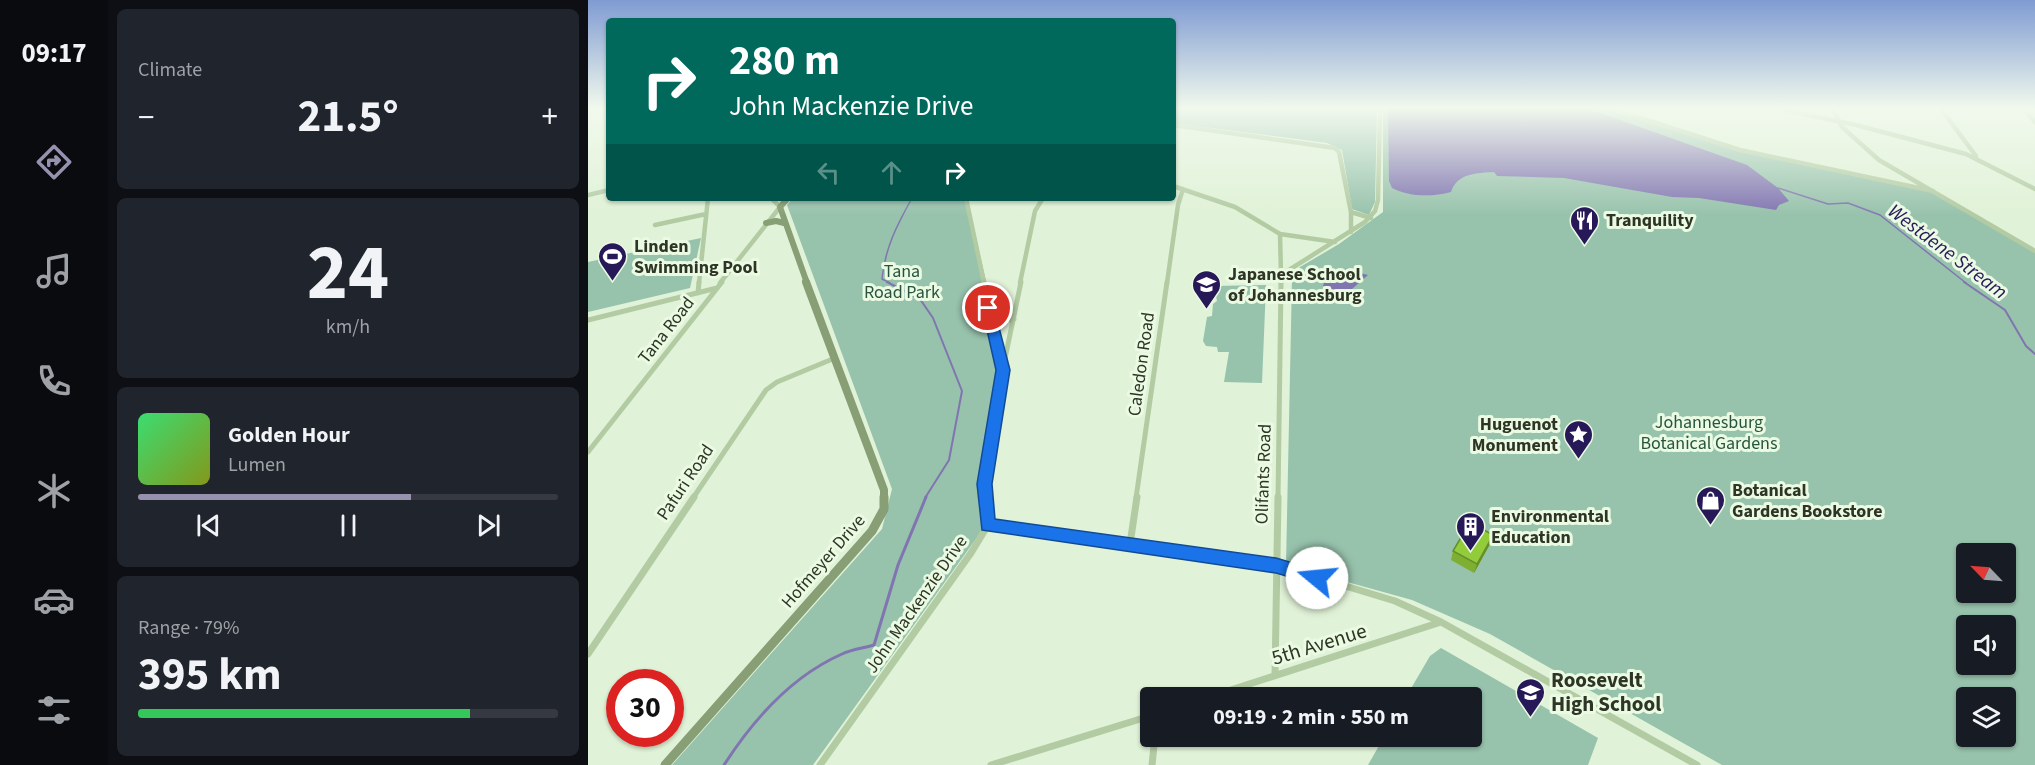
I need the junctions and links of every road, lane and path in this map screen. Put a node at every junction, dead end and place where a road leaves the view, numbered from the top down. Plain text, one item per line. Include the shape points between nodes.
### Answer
1 (1312, 145) edge
2 (1379, 145) edge
3 (1723, 145) edge
4 (1861, 145) edge
5 (1926, 145) edge
6 (1967, 145) edge
7 (1977, 158) junction
8 (1176, 187) edge
9 (1183, 189) junction
10 (2035, 189) edge
11 (606, 191) edge
12 (1933, 191) junction
13 (588, 195) edge
14 (708, 201) edge
15 (774, 201) edge
16 (785, 201) edge
17 (967, 201) edge
18 (1041, 201) edge
19 (780, 207) junction
20 (1350, 212) junction
21 (706, 214) junction
22 (1371, 218) junction
23 (766, 223) junction
24 (784, 224) junction
25 (655, 225) dead end
26 (1351, 232) junction
27 (1280, 234) junction
28 (1335, 242) junction
29 (2035, 251) edge
30 (1281, 275) junction
31 (717, 288) junction
32 (698, 293) junction
33 (1014, 319) junction
34 (588, 320) edge
35 (991, 322) junction
36 (835, 358) junction
37 (1003, 370) junction
38 (588, 452) edge
39 (988, 525) junction
40 (1130, 544) junction
41 (1276, 565) junction
42 (1441, 622) junction
43 (588, 654) edge
44 (1275, 675) junction
45 (1239, 687) edge
46 (1140, 719) edge
47 (1154, 747) edge
48 (665, 765) edge
49 (820, 765) edge
50 (991, 765) edge
51 (1152, 765) edge
52 (1697, 765) edge

1 - 20 street via 1339,152
2 - 22 street via 1378,200
3 - 12 street
4 - 12 street via 1879,160
5 - 7 street
6 - 7 street
7 - 10 street
8 - 9 street
9 - 27 street via 1234,207
9 - 40 street, Caledon Road
11 - 13 street
12 - 29 street
14 - 21 street
15 - 19 street
16 - 19 main road, Tana Road
17 - 35 street, John Mackenzie Drive
18 - 33 street via 1035,211
19 - 23 street, Tana Road
19 - 24 main road, Hofmeyer Drive
20 - 22 street
20 - 26 street
21 - 25 street
21 - 32 street
22 - 26 street
23 - 24 main road
23 - 31 street, Tana Road
24 - 36 main road, Hofmeyer Drive
26 - 28 street
27 - 28 street
27 - 30 street, Olifants Road
28 - 30 street
30 - 41 street, Olifants Road
31 - 32 street
31 - 38 street, Tana Road
32 - 34 street
33 - 35 street
33 - 37 street
35 - 37 street, John Mackenzie Drive
36 - 43 street, Pafuri Road via 766,390
36 - 48 main road, Hofmeyer Drive via 884,490 882,516
37 - 39 street, John Mackenzie Drive via 984,484
39 - 40 street
39 - 49 street, John Mackenzie Drive
40 - 41 street
41 - 42 street via 1406,605
41 - 44 street, Olifants Road
42 - 44 street, 5th Avenue
42 - 52 street
44 - 45 street, 5th Avenue
46 - 50 street
47 - 51 street

